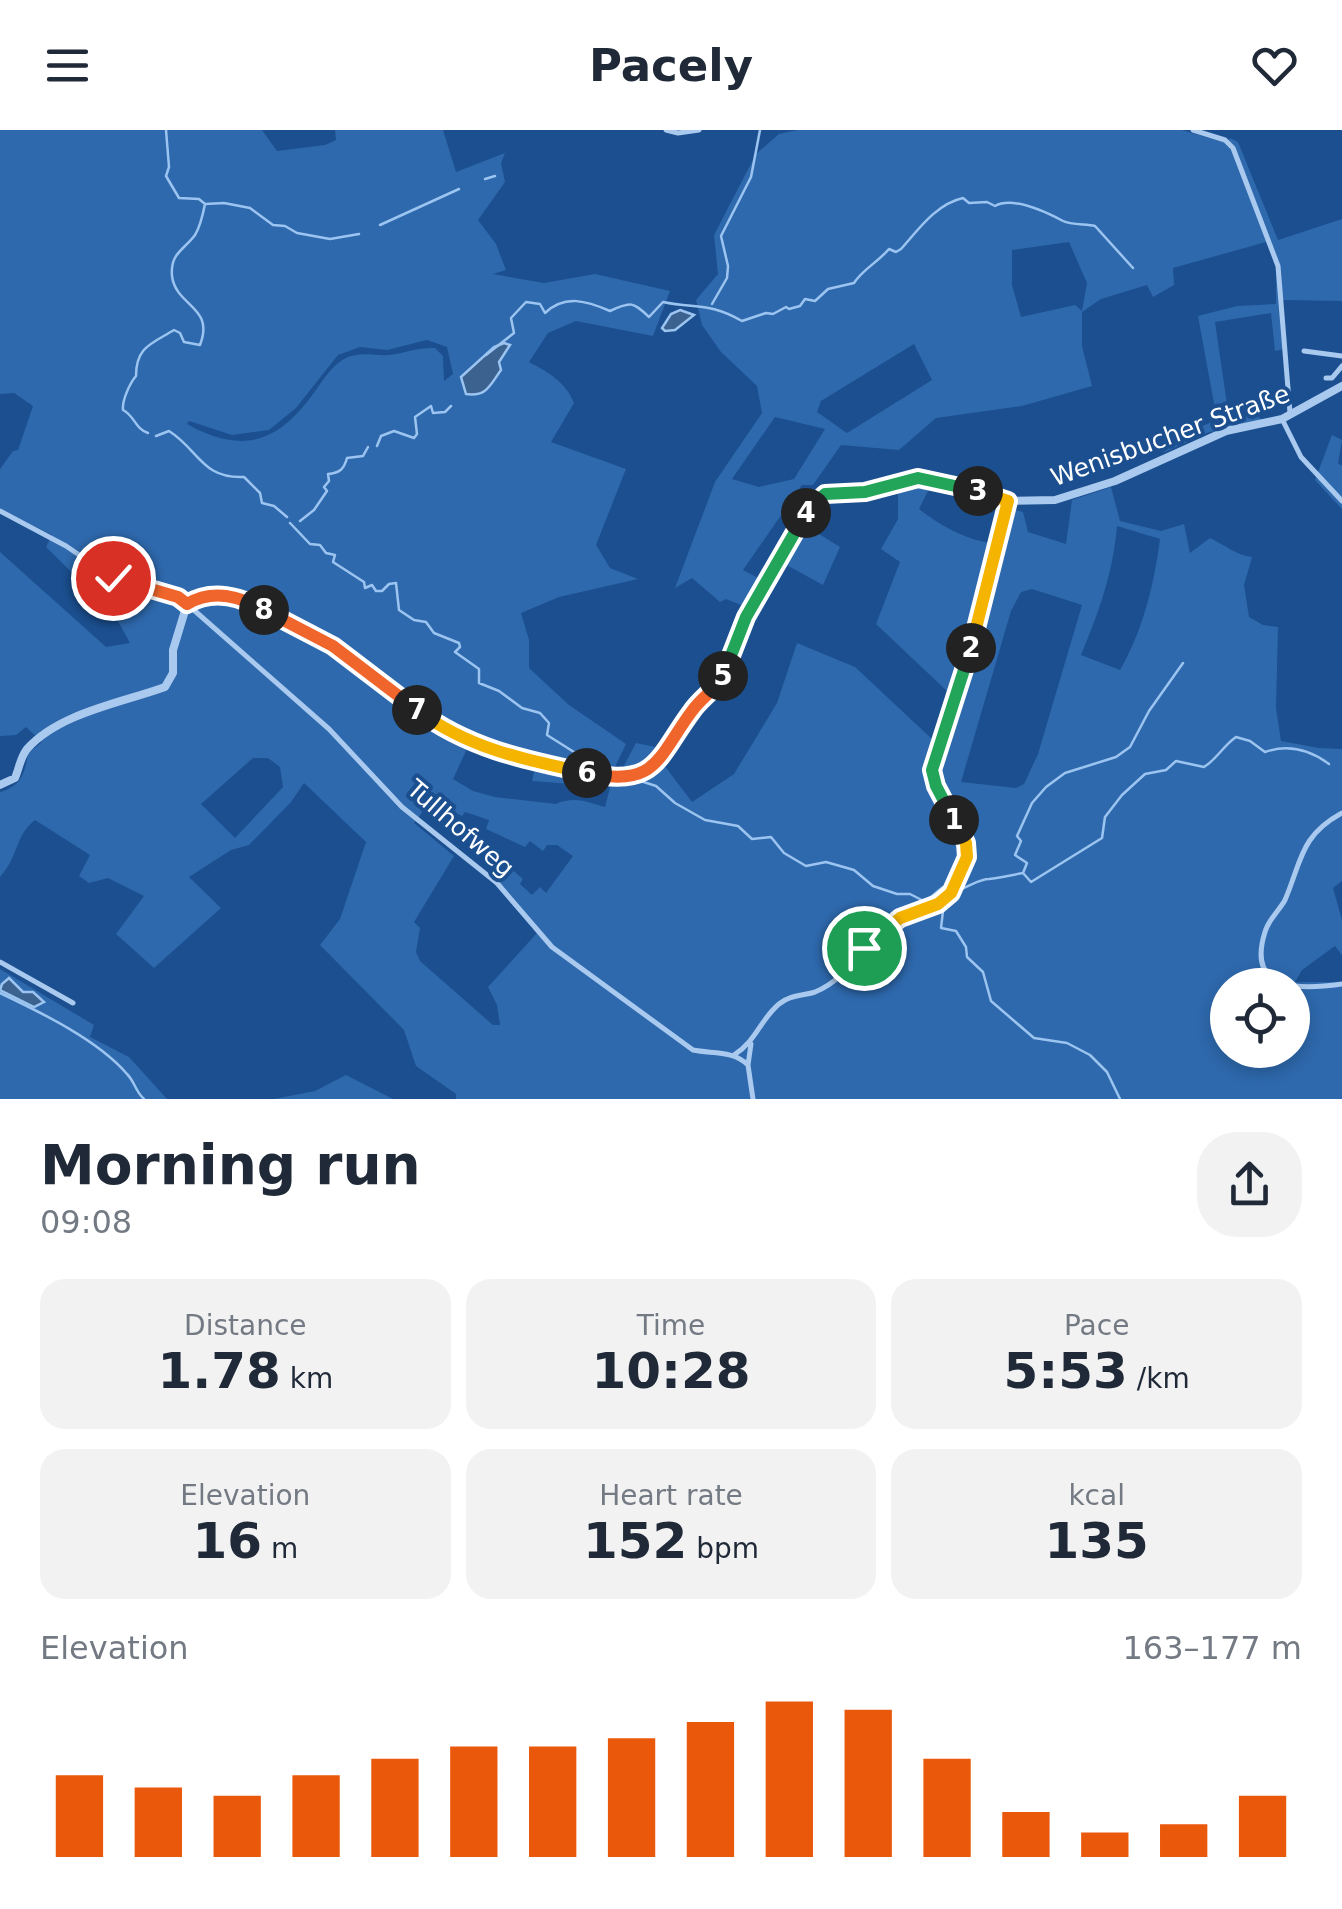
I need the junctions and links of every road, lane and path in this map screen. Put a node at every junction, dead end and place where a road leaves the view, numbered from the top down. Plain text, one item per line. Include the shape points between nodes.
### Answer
1 (666, 130) edge
2 (700, 130) edge
3 (1193, 130) edge
4 (1304, 351) dead end
5 (1342, 356) edge
6 (1342, 366) edge
7 (1326, 378) dead end
8 (1342, 386) edge
9 (1286, 416) junction
10 (1008, 501) junction
11 (1342, 501) edge
12 (0, 511) edge
13 (187, 604) junction
14 (0, 785) edge
15 (1342, 813) edge
16 (0, 962) edge
17 (1342, 984) edge
18 (73, 1003) dead end
19 (751, 1044) junction
20 (734, 1054) junction
21 (748, 1066) junction
22 (753, 1099) edge

1 - 2 street
3 - 9 street via 1233,148 1274,253
4 - 5 street, Wenisbucher Straße
6 - 7 street
8 - 9 street, Wenisbucher Straße
9 - 10 street, Wenisbucher Straße via 1198,441 1076,495
9 - 11 street via 1301,457
10 - 13 street, Wenisbucher Straße via 918,478 822,495 746,617 718,684 658,762 625,777 538,764 464,740 333,646 240,598
10 - 19 street via 978,627 933,761 936,786 967,850 951,893 877,934 816,991 787,998
12 - 13 street via 113,578
13 - 14 street via 165,687 57,728 27,749 15,778
13 - 20 street, Tullhofweg via 329,730 402,807 498,884 552,947 693,1050
15 - 17 street via 1305,844 1260,953 1268,978 1311,988
16 - 18 street
19 - 20 street
19 - 21 street
20 - 21 street, Tullhofweg
21 - 22 street

